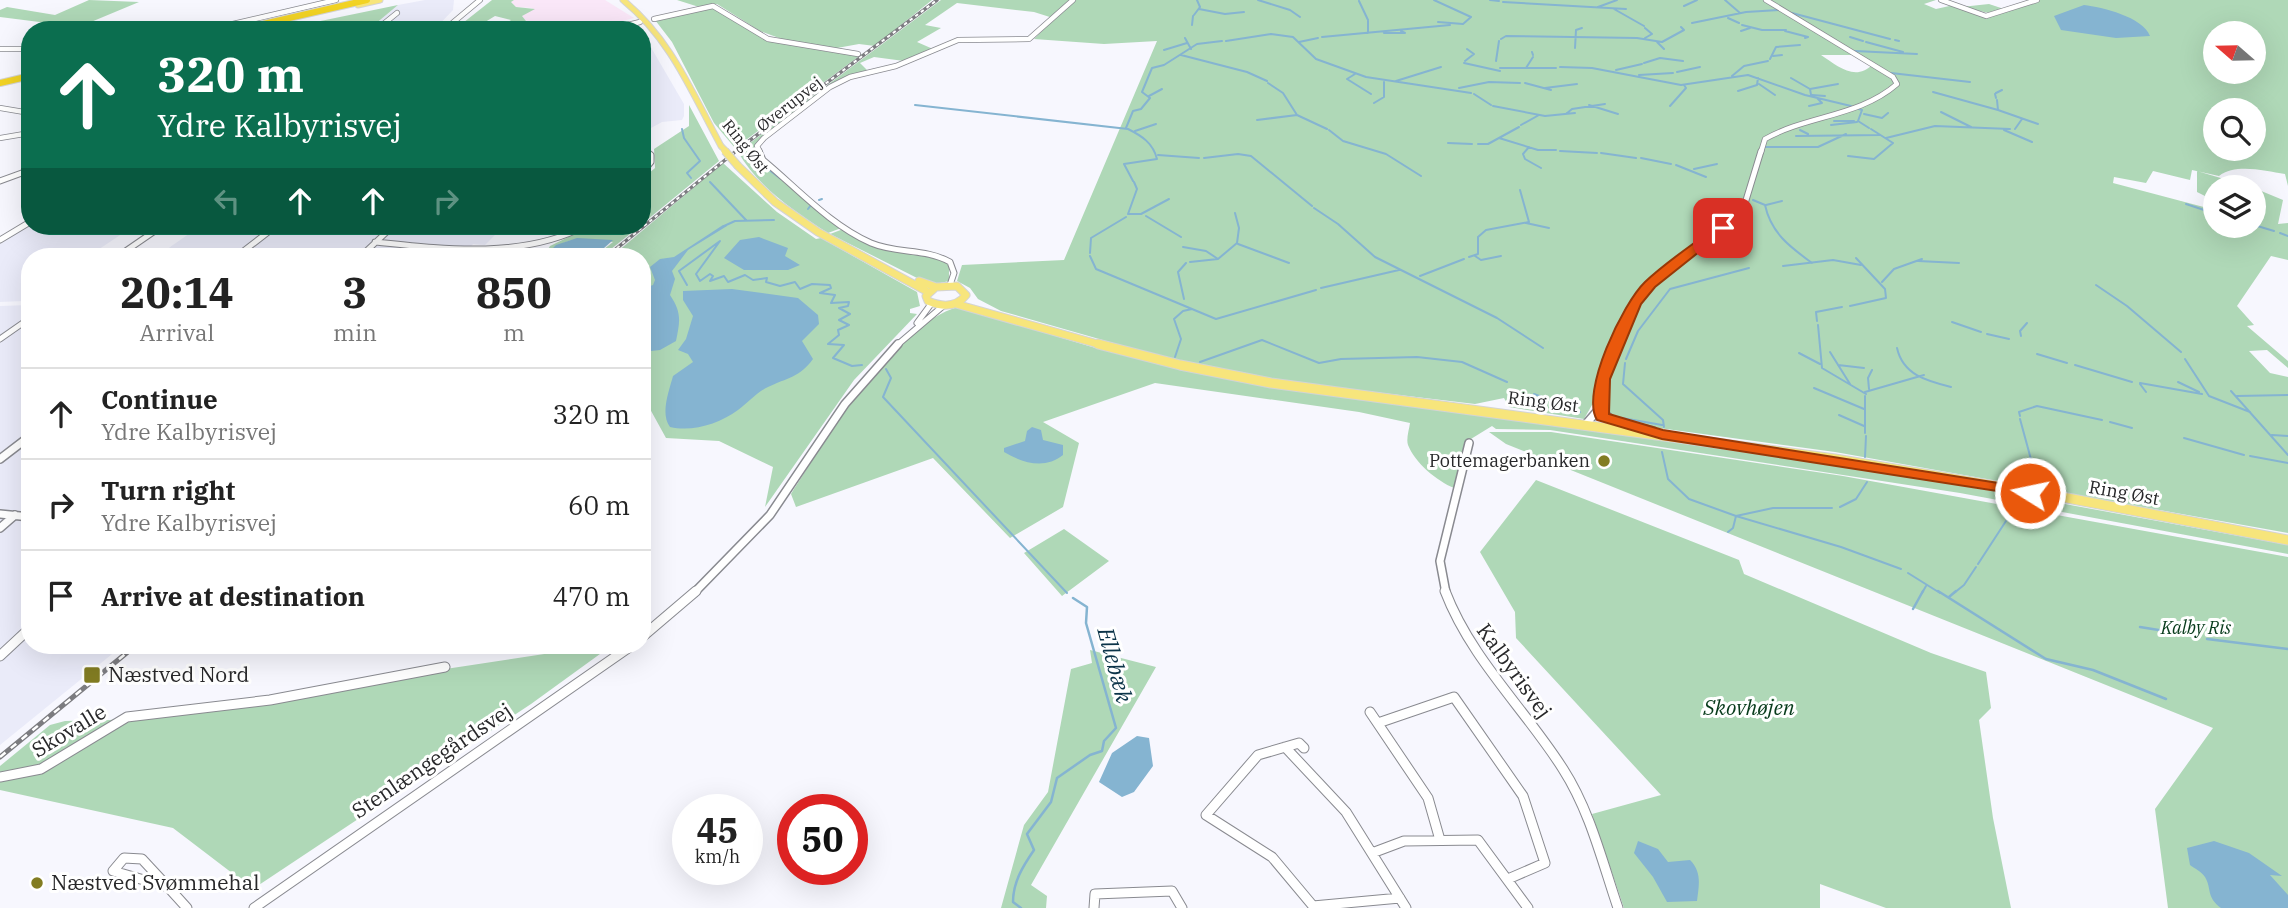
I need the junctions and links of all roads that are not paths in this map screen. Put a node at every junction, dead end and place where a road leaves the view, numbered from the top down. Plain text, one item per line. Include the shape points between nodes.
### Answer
1 (335, 0) edge
2 (359, 0) edge
3 (369, 0) edge
4 (380, 0) edge
5 (480, 0) edge
6 (623, 0) edge
7 (1073, 0) edge
8 (1766, 0) edge
9 (1941, 0) edge
10 (2037, 0) edge
11 (397, 13) dead end
12 (654, 19) dead end
13 (245, 21) edge
14 (274, 21) edge
15 (277, 21) edge
16 (282, 21) edge
17 (283, 21) edge
18 (387, 21) edge
19 (455, 21) edge
20 (650, 21) edge
21 (651, 23) edge
22 (0, 49) edge
23 (21, 49) edge
24 (858, 54) dead end
25 (21, 78) edge
26 (0, 82) edge
27 (0, 108) edge
28 (21, 112) edge
29 (21, 134) edge
30 (0, 138) edge
31 (21, 173) edge
32 (0, 181) edge
33 (21, 227) edge
34 (149, 235) edge
35 (264, 235) edge
36 (383, 235) edge
37 (566, 235) edge
38 (0, 240) edge
39 (375, 242) junction
40 (130, 248) edge
41 (247, 248) edge
42 (369, 248) edge
43 (888, 270) junction
44 (950, 285) junction
45 (936, 287) junction
46 (928, 292) junction
47 (965, 298) junction
48 (931, 304) junction
49 (956, 304) junction
50 (943, 306) junction
51 (1004, 317) junction
52 (21, 324) edge
53 (913, 329) junction
54 (0, 339) edge
55 (1599, 409) junction
56 (1586, 424) junction
57 (1662, 434) junction
58 (21, 443) edge
59 (1469, 443) dead end
60 (0, 459) edge
61 (0, 514) edge
62 (15, 515) junction
63 (21, 516) edge
64 (0, 528) edge
65 (2288, 540) edge
66 (651, 630) edge
67 (21, 636) edge
68 (619, 654) edge
69 (0, 656) edge
70 (445, 667) dead end
71 (1370, 712) dead end
72 (1378, 723) junction
73 (1285, 747) junction
74 (1304, 748) dead end
75 (0, 777) edge
76 (1440, 840) junction
77 (1372, 853) junction
78 (1508, 879) junction
79 (171, 888) junction
80 (1400, 898) junction
81 (187, 908) edge
82 (254, 908) edge
83 (1094, 908) edge
84 (1182, 908) edge
85 (1406, 908) edge
86 (1528, 908) edge
87 (1618, 908) edge

1 - 13 street
2 - 14 main road
3 - 15 highway
3 - 16 highway
4 - 17 main road
5 - 19 street
6 - 20 main road, Ring Øst, bridge
7 - 44 street, Øverupvej via 1029,39 958,40 896,66 844,79 757,146 763,160 857,235 880,246 936,255 950,262 954,273
8 - 55 street via 1897,83 1865,104 1797,124 1765,139 1743,210 1634,302 1603,379
9 - 10 street via 1986,16
11 - 18 street
12 - 24 street via 713,6 768,39
21 - 43 main road, Ring Øst, bridge via 667,42 721,146 738,166 775,202
22 - 23 street
25 - 26 highway
27 - 28 street
29 - 30 street
31 - 32 street
33 - 38 street
34 - 40 street
35 - 41 street
36 - 39 street
37 - 39 street via 523,247
39 - 42 street
43 - 45 main road, Ring Øst
43 - 46 main road, Ring Øst
44 - 45 main road
44 - 47 main road via 965,290
45 - 46 main road
46 - 48 main road via 926,299
47 - 49 main road
47 - 51 main road, Ring Øst
48 - 50 main road
48 - 53 street
49 - 50 main road
49 - 51 main road, Ring Øst
50 - 53 street
51 - 56 main road, Ring Øst via 1211,372
52 - 54 street
53 - 66 street via 861,383 791,486 745,543
55 - 56 street
55 - 57 street via 1609,421
56 - 57 main road, Ring Øst
57 - 65 main road, Ring Øst via 1852,462
58 - 60 street
59 - 87 street, Kalbyrisvej via 1439,577 1462,629 1564,770
61 - 62 street
62 - 63 street
62 - 64 street
67 - 69 street
68 - 82 street, Stenlængegårdsvej
70 - 75 street, Skovalle via 270,700 127,717 41,769
71 - 72 street
72 - 76 street via 1428,799
72 - 78 street via 1454,696 1523,796 1545,863
73 - 74 street via 1300,743
73 - 77 street via 1346,811
73 - 80 street via 1258,755 1206,815 1272,856 1313,906
76 - 77 street via 1404,841
76 - 78 street via 1478,840
77 - 80 street
78 - 86 street
79 - 79 street via 135,856 124,858 113,871
79 - 81 street
80 - 85 street
83 - 84 street via 1095,894 1172,891

